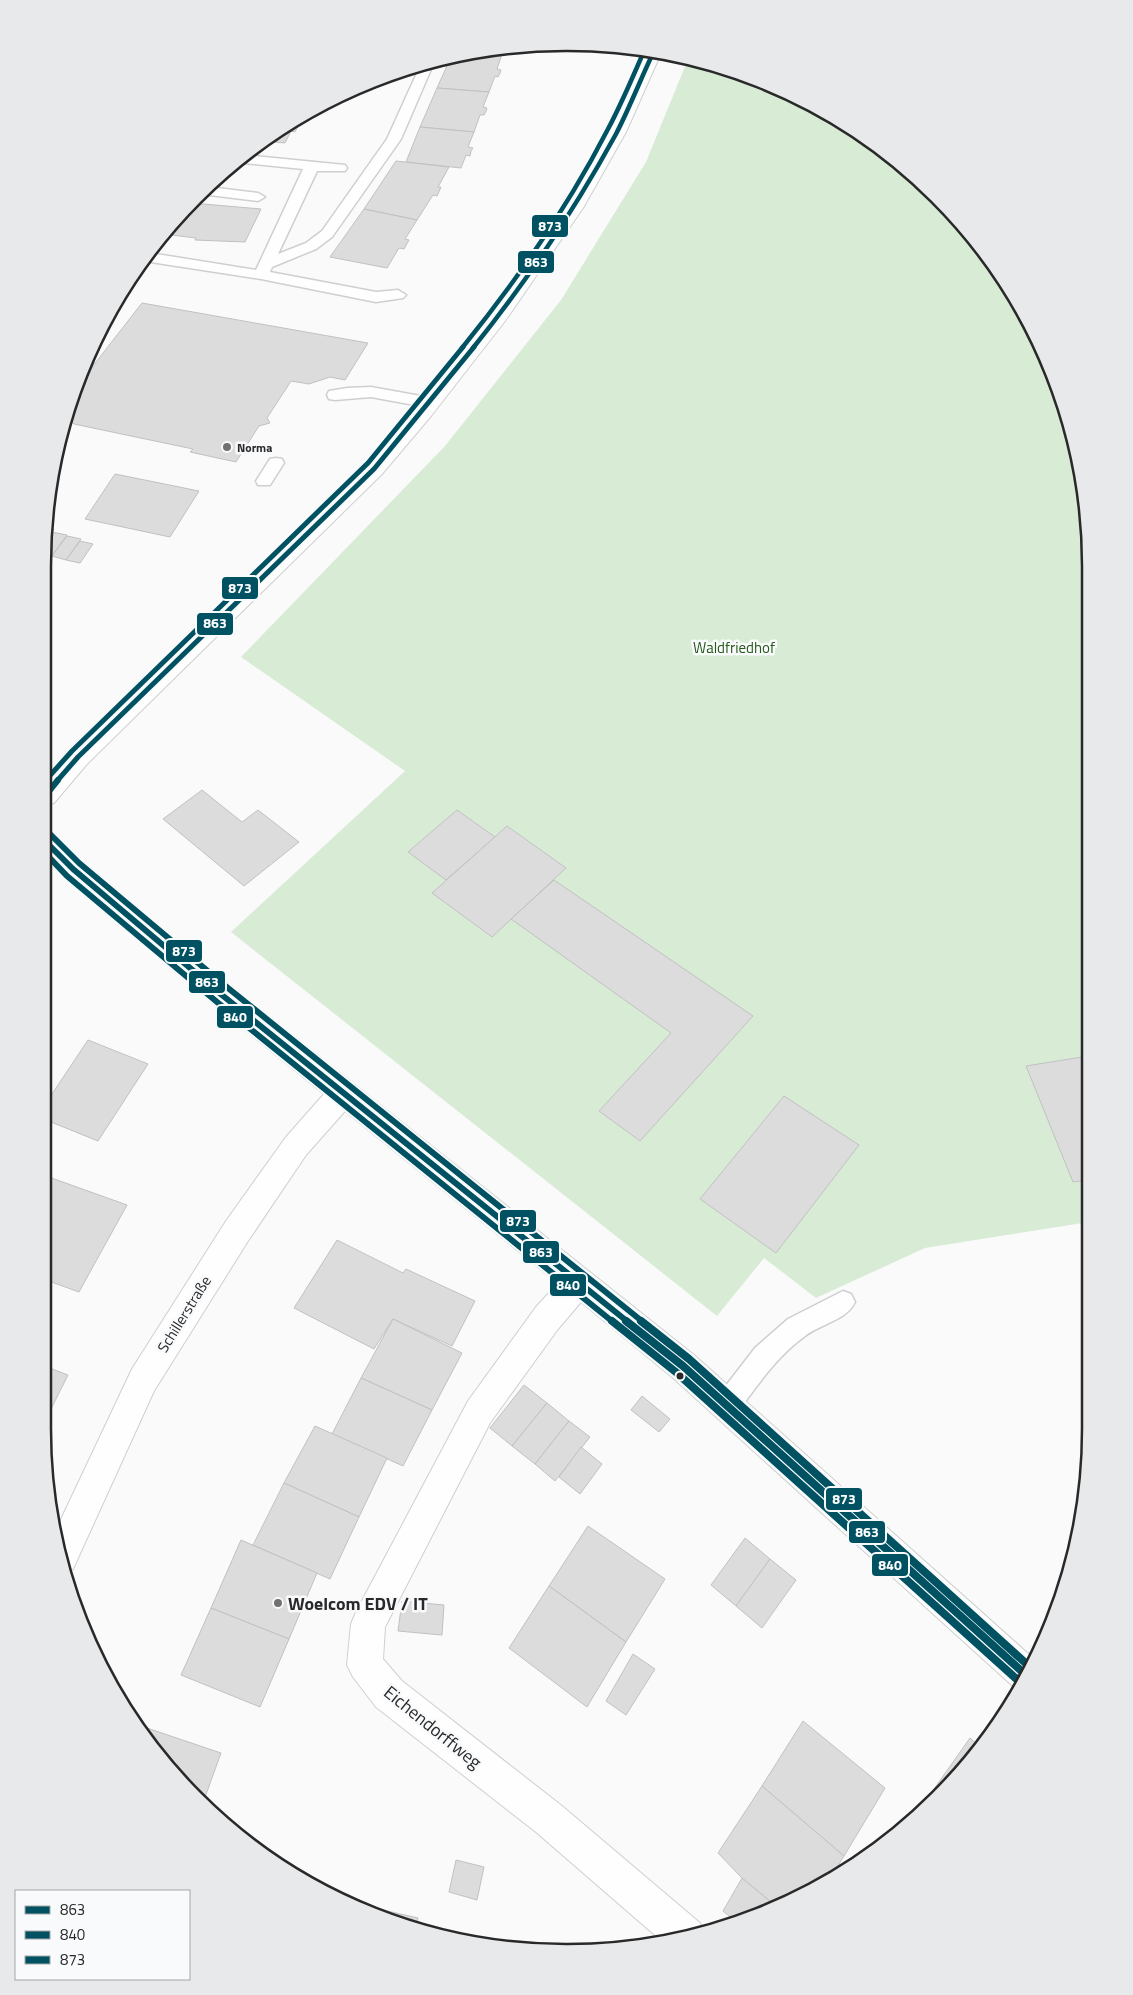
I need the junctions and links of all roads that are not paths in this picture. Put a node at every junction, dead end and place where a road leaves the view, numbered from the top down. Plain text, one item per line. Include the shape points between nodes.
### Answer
1 (651, 59) edge
2 (424, 72) edge
3 (250, 160) edge
4 (312, 166) junction
5 (340, 168) dead end
6 (212, 193) edge
7 (258, 196) dead end
8 (154, 258) edge
9 (263, 270) junction
10 (398, 295) dead end
11 (335, 395) dead end
12 (431, 403) junction
13 (276, 463) dead end
14 (264, 481) dead end
15 (51, 788) edge
16 (51, 848) edge
17 (342, 1093) junction
18 (579, 1281) junction
19 (842, 1302) dead end
20 (727, 1405) junction
21 (65, 1547) edge
22 (1021, 1671) edge
23 (679, 1931) edge

1 - 12 street via 606,154 570,216 525,282
2 - 9 lane via 394,139 326,234 311,246
3 - 4 lane
4 - 5 lane
4 - 9 lane
6 - 7 lane
8 - 9 lane
9 - 10 lane via 376,297
11 - 12 lane via 350,391 391,394
12 - 15 street via 374,469 78,757
13 - 14 lane
16 - 17 street via 194,972
17 - 18 street
17 - 21 street, Schillerstraße via 296,1146 237,1231 142,1380
18 - 20 street
18 - 23 street, Eichendorffweg via 479,1412 368,1624 365,1665 389,1694 549,1819
19 - 20 lane via 797,1327 764,1356
20 - 22 street

